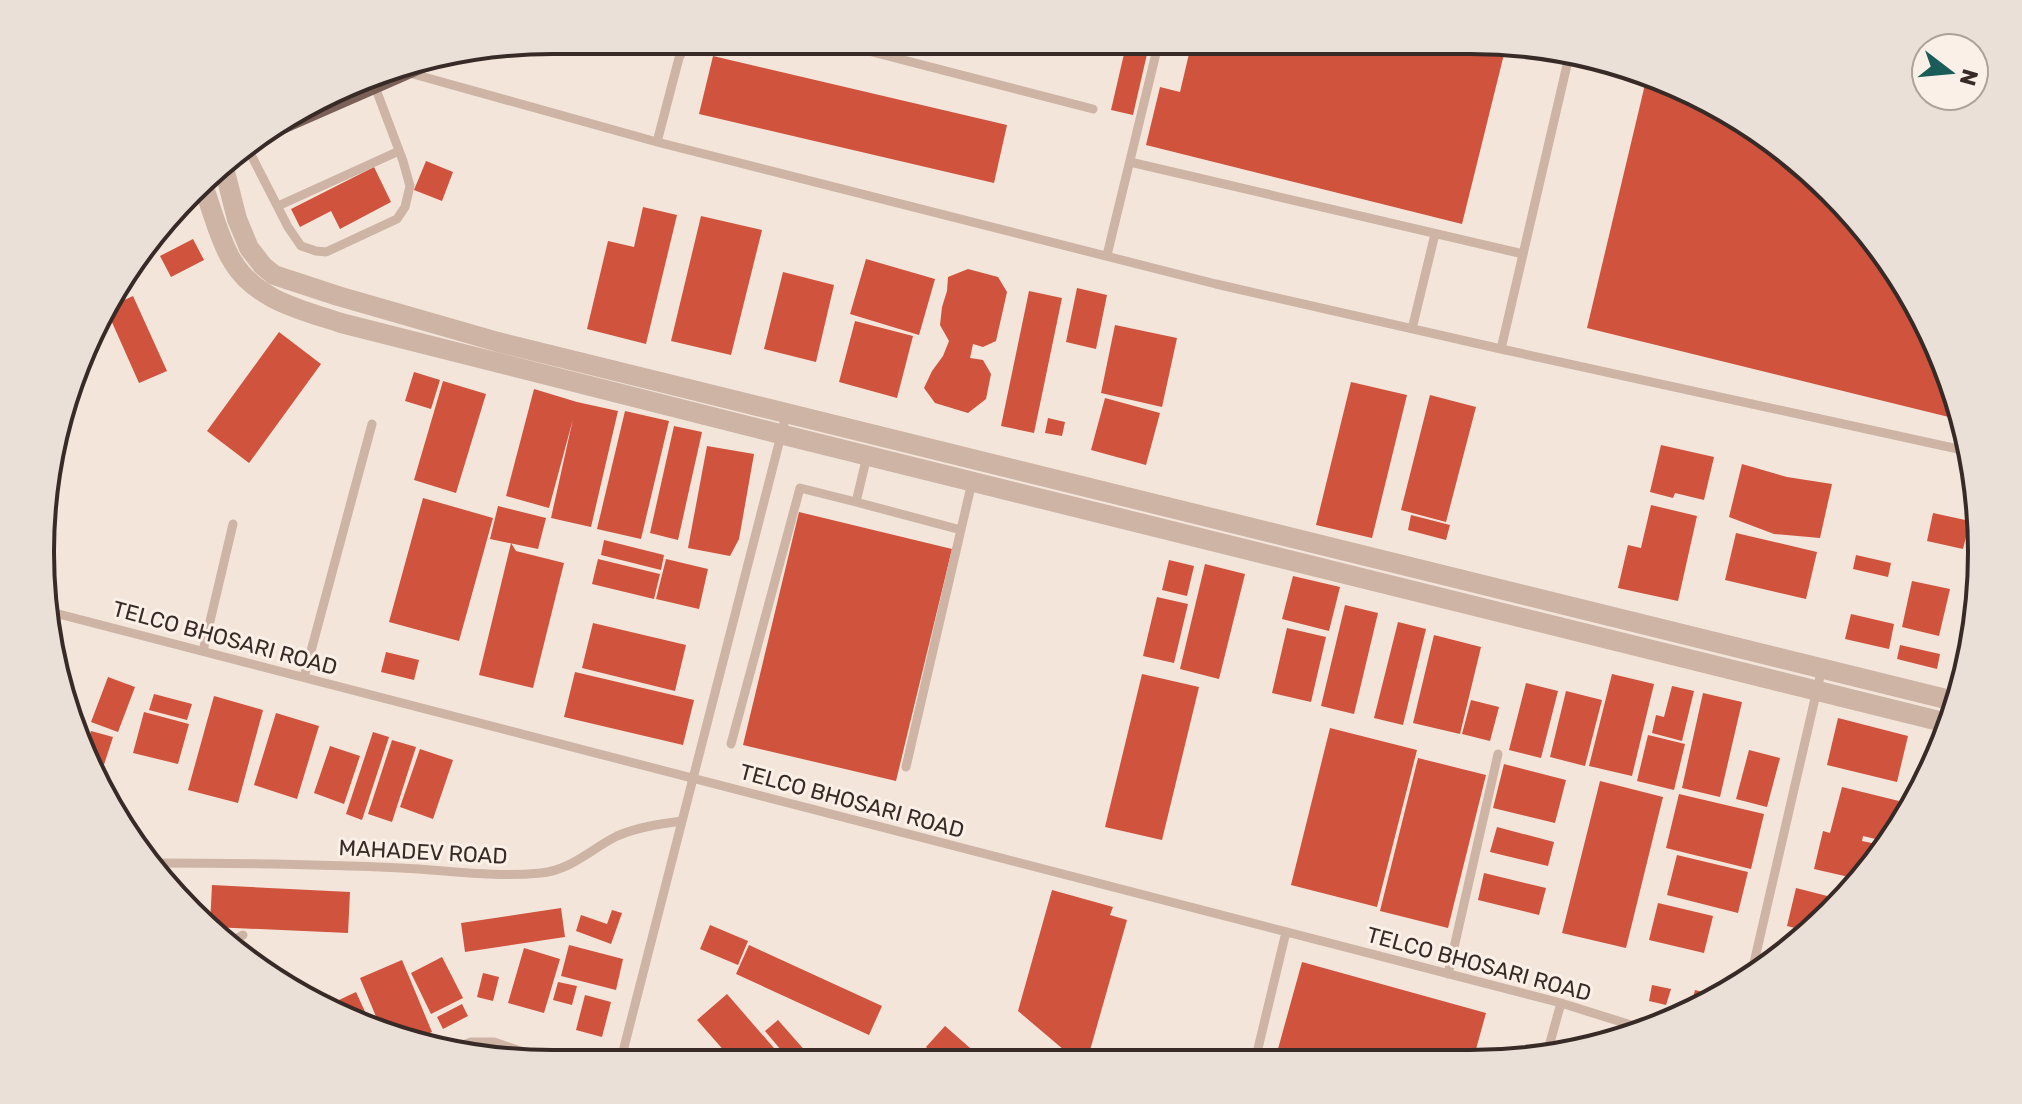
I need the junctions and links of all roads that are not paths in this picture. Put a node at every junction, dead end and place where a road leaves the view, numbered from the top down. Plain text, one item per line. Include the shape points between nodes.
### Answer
1 (681, 54) edge
2 (880, 54) edge
3 (1156, 54) edge
4 (1567, 64) edge
5 (413, 74) edge
6 (375, 87) edge
7 (1093, 109) dead end
8 (657, 142) junction
9 (399, 151) junction
10 (251, 155) edge
11 (1130, 162) junction
12 (226, 176) edge
13 (206, 194) edge
14 (278, 206) junction
15 (1435, 234) junction
16 (1523, 254) junction
17 (1107, 255) junction
18 (1412, 329) junction
19 (1501, 349) junction
20 (787, 412) junction
21 (372, 424) dead end
22 (780, 434) junction
23 (1957, 449) edge
24 (867, 456) junction
25 (972, 482) junction
26 (856, 502) junction
27 (233, 524) dead end
28 (961, 530) junction
29 (58, 614) edge
30 (203, 651) junction
31 (1822, 668) junction
32 (304, 677) junction
33 (1817, 691) junction
34 (1946, 699) edge
35 (1939, 721) edge
36 (731, 744) dead end
37 (1498, 754) dead end
38 (906, 767) dead end
39 (693, 778) junction
40 (682, 821) junction
41 (164, 863) edge
42 (1286, 932) junction
43 (243, 935) dead end
44 (238, 938) edge
45 (1755, 961) edge
46 (1448, 974) junction
47 (1561, 1003) junction
48 (1629, 1024) edge
49 (469, 1043) edge
50 (1550, 1043) edge
51 (513, 1048) edge
52 (623, 1050) edge
53 (1258, 1050) edge

1 - 8 lane
2 - 7 lane
3 - 11 lane
4 - 16 lane
5 - 8 lane
6 - 9 lane
8 - 17 lane
9 - 14 lane
9 - 14 lane via 410,186 397,219 326,252 301,246
10 - 14 lane
11 - 15 lane
11 - 17 lane
12 - 20 street via 249,248 274,275 498,342
13 - 22 street via 231,260 249,281 289,306
15 - 16 lane
15 - 18 lane
16 - 19 lane
17 - 18 lane
18 - 19 lane
19 - 23 lane
20 - 22 lane
20 - 31 street
21 - 32 lane
22 - 24 street
22 - 39 lane
24 - 25 street
24 - 26 lane
25 - 28 lane
25 - 33 street
26 - 28 lane
26 - 36 lane via 800,488
27 - 30 lane
28 - 38 lane
29 - 30 lane, TELCO BHOSARI ROAD
30 - 32 lane, TELCO BHOSARI ROAD
31 - 33 lane
31 - 34 street
32 - 39 lane, TELCO BHOSARI ROAD
33 - 35 street
33 - 45 lane
37 - 46 lane
39 - 40 lane
39 - 42 lane, TELCO BHOSARI ROAD
40 - 41 lane, MAHADEV ROAD via 640,828 564,868 543,873
40 - 52 lane
42 - 46 lane, TELCO BHOSARI ROAD
42 - 53 lane
43 - 44 lane
46 - 47 lane, TELCO BHOSARI ROAD
47 - 48 lane, TELCO BHOSARI ROAD
47 - 50 lane
49 - 51 lane

